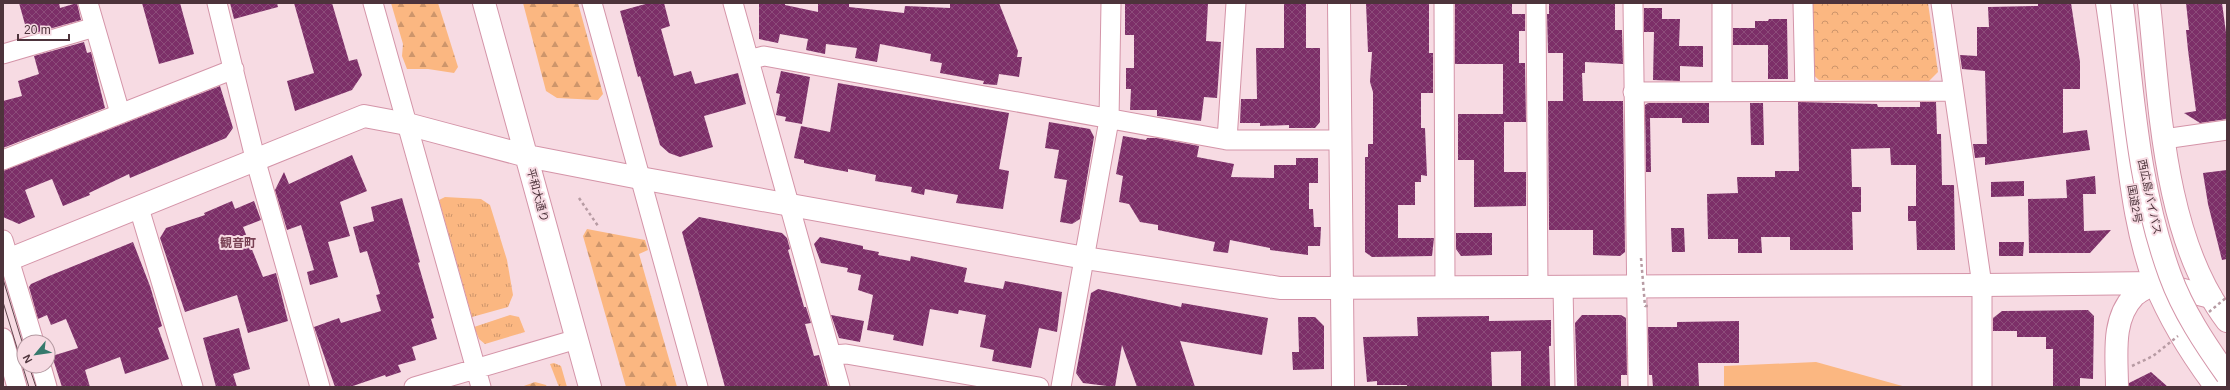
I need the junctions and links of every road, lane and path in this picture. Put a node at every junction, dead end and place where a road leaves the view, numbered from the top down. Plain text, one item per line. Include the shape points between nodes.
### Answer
1 (88, 3) edge
2 (217, 3) edge
3 (373, 3) edge
4 (484, 3) edge
5 (592, 3) edge
6 (733, 3) edge
7 (1111, 3) edge
8 (1236, 3) edge
9 (1339, 3) edge
10 (1444, 3) edge
11 (1536, 3) edge
12 (1633, 3) edge
13 (1722, 3) edge
14 (1803, 3) edge
15 (1941, 3) edge
16 (2107, 3) edge
17 (2122, 3) edge
18 (2148, 3) edge
19 (95, 27) junction
20 (3, 54) edge
21 (749, 60) junction
22 (234, 69) junction
23 (1722, 91) junction
24 (1805, 91) junction
25 (1953, 91) junction
26 (1633, 92) junction
27 (120, 113) junction
28 (1109, 120) junction
29 (407, 124) junction
30 (2227, 130) edge
31 (2164, 139) junction
32 (1226, 140) junction
33 (1341, 140) junction
34 (528, 156) junction
35 (3, 160) edge
36 (256, 162) junction
37 (640, 178) junction
38 (579, 198) dead end
39 (790, 205) junction
40 (139, 208) junction
41 (598, 226) dead end
42 (5, 254) edge
43 (1085, 258) junction
44 (1641, 258) dead end
45 (2155, 283) junction
46 (1982, 285) junction
47 (1637, 286) junction
48 (1538, 287) junction
49 (1563, 287) junction
50 (1342, 288) junction
51 (1445, 288) junction
52 (2219, 299) edge
53 (1650, 306) dead end
54 (2227, 321) edge
55 (2227, 329) edge
56 (31, 334) edge
57 (3, 338) edge
58 (577, 339) junction
59 (832, 355) junction
60 (44, 374) edge
61 (2227, 375) edge
62 (478, 378) edge
63 (18, 387) edge
64 (48, 387) edge
65 (193, 387) edge
66 (320, 387) edge
67 (414, 387) edge
68 (590, 387) edge
69 (698, 387) edge
70 (840, 387) edge
71 (1039, 387) edge
72 (1061, 387) edge
73 (1343, 387) edge
74 (1565, 387) edge
75 (1638, 387) edge
76 (1982, 387) edge
77 (2117, 387) edge
78 (2216, 387) edge

1 - 19 street
2 - 22 street
3 - 29 street
4 - 34 main road, 平和大通り
5 - 37 street
6 - 21 street
7 - 28 street
8 - 32 street
9 - 33 main road
10 - 51 street
11 - 48 street
12 - 26 street
13 - 23 street
14 - 24 street
15 - 25 street
16 - 45 main road, 国道2号 via 2133,196 2139,228
17 - 61 main road, 西広島バイパス, bridge via 2144,175 2160,246 2183,304
18 - 31 main road
19 - 20 street
19 - 27 street
21 - 28 street via 764,56
21 - 39 street
22 - 27 street
22 - 36 street
23 - 24 street
23 - 26 street
24 - 25 street
25 - 46 street
26 - 47 street
27 - 35 street
28 - 32 street
28 - 43 street
29 - 34 main road
29 - 36 main road via 364,116
29 - 62 street
30 - 31 street
31 - 52 main road via 2180,221 2195,264
32 - 33 street
33 - 50 main road
34 - 37 main road
34 - 58 main road, 平和大通り
36 - 40 main road
36 - 66 street
37 - 39 main road
37 - 69 street
38 - 41 path
39 - 43 main road
39 - 59 street
40 - 42 main road
40 - 65 street
42 - 56 street
43 - 50 main road via 1280,288
43 - 72 street
44 - 53 path, bridge via 1645,306
45 - 46 main road
45 - 52 main road
45 - 77 main road via 2135,294 2123,310 2117,339
45 - 78 main road, 国道2号 via 2178,330
46 - 47 main road
46 - 76 street
47 - 49 main road
47 - 75 street
48 - 49 main road
48 - 51 main road
49 - 74 street
50 - 51 main road
50 - 73 main road
52 - 54 main road
52 - 55 main road
57 - 63 street
58 - 62 street
58 - 68 main road, 平和大通り
59 - 70 street
59 - 71 street via 846,354
60 - 64 street
62 - 67 street

